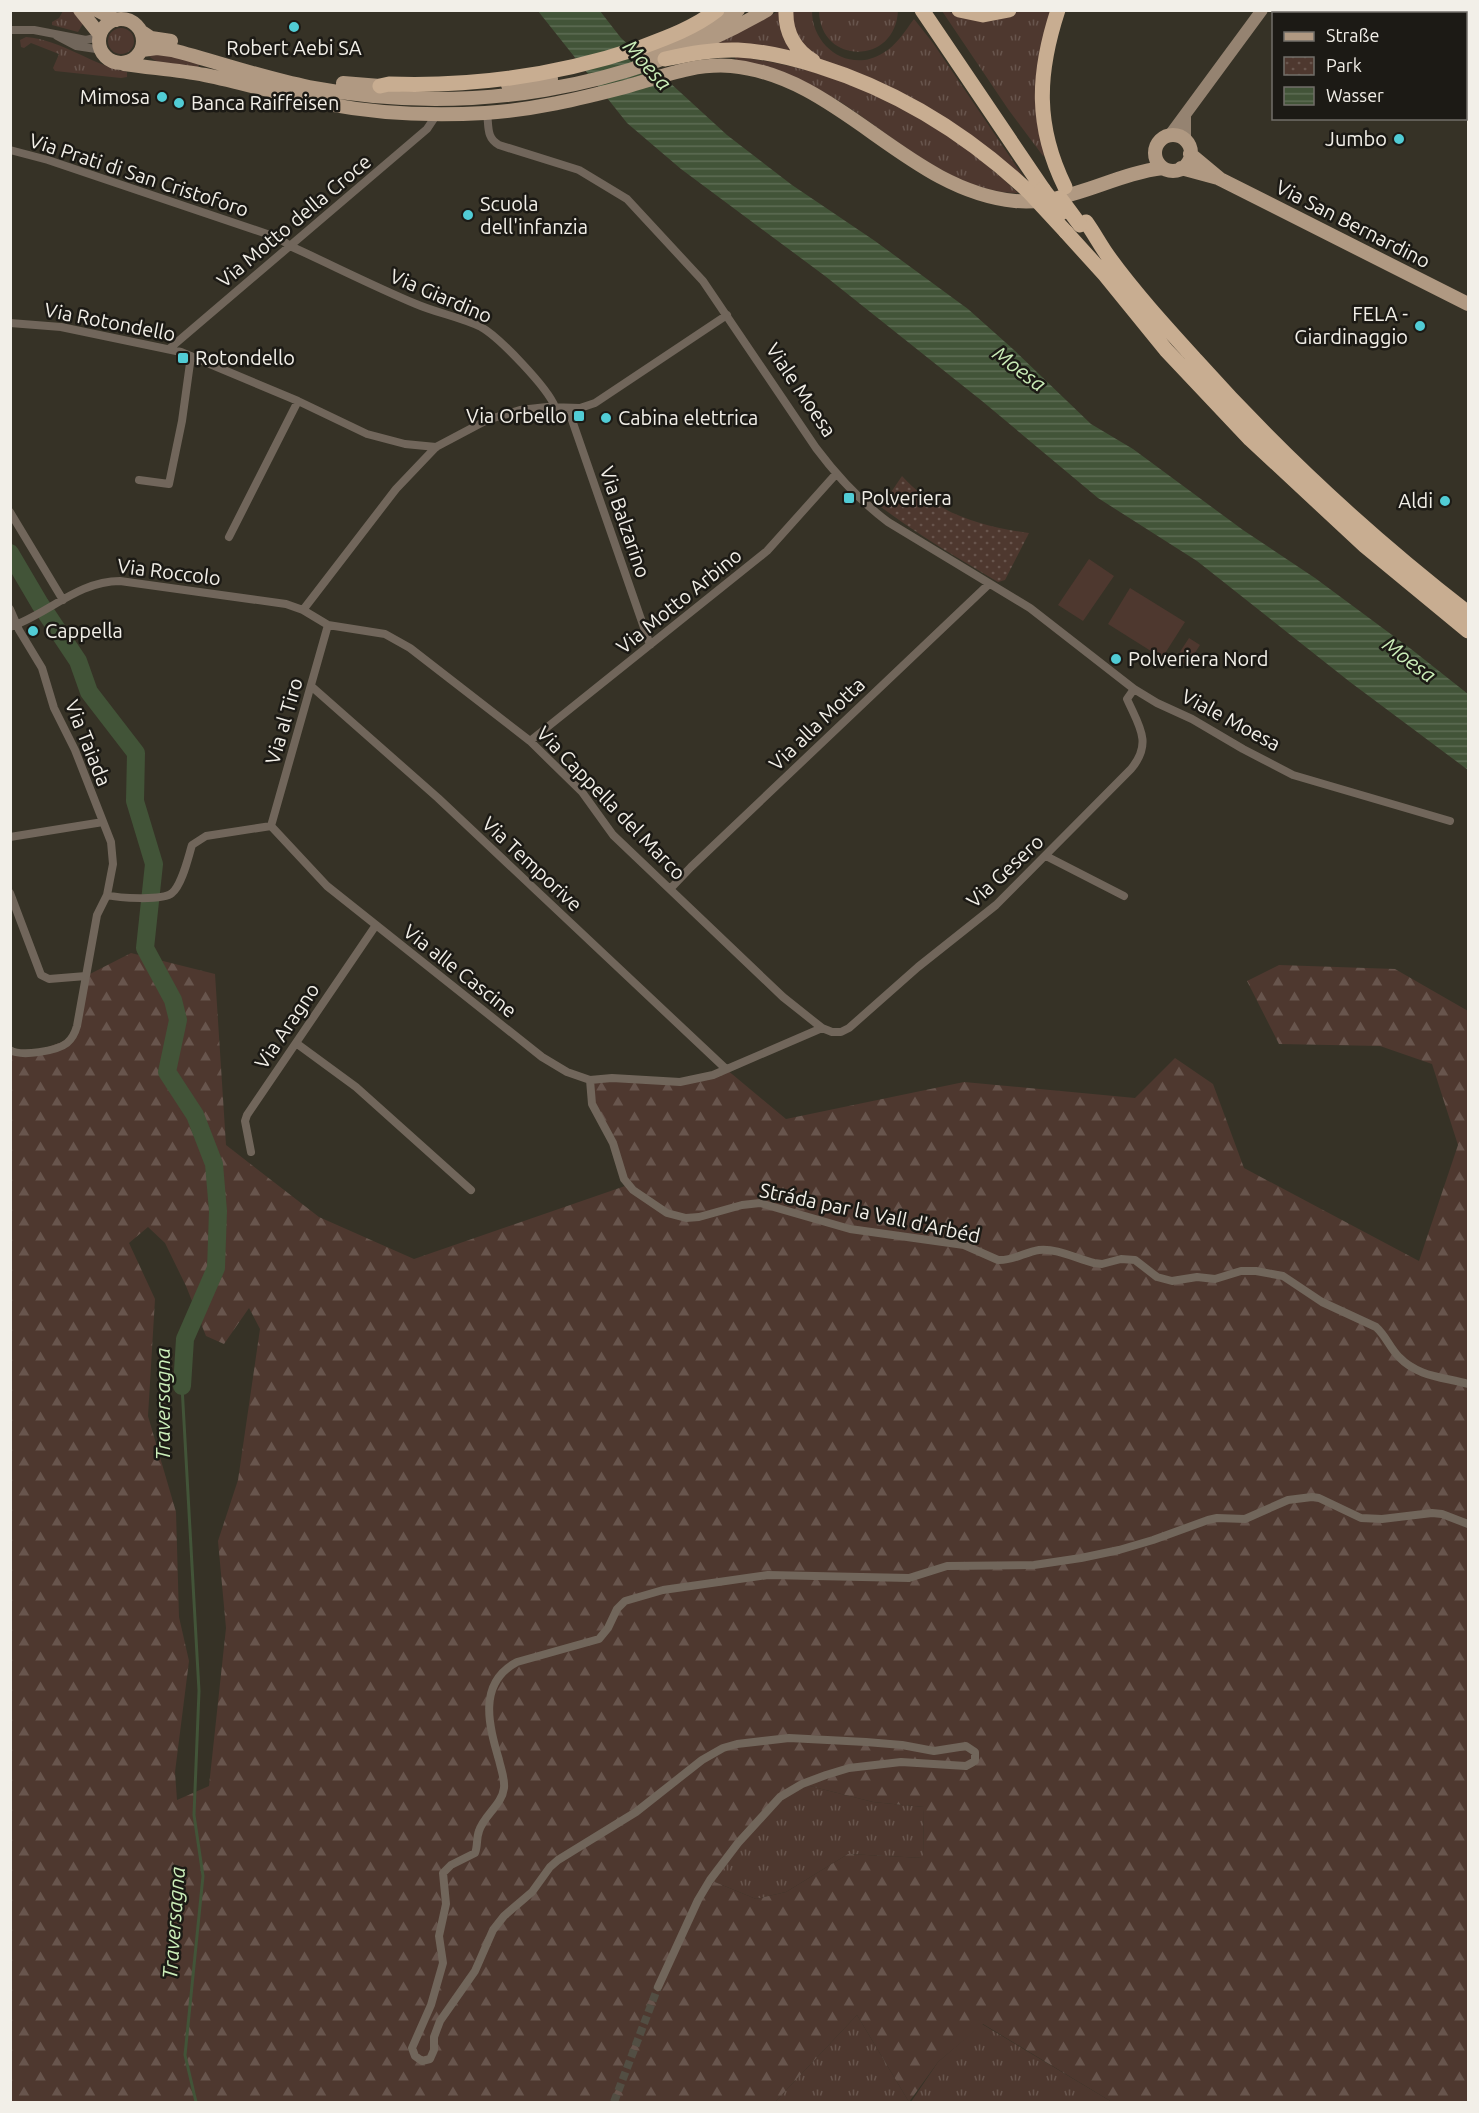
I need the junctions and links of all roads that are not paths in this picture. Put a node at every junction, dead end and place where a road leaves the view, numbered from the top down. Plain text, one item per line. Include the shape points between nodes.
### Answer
1 (80, 10) edge
2 (97, 10) edge
3 (738, 10) edge
4 (767, 10) edge
5 (786, 10) edge
6 (922, 10) edge
7 (932, 10) edge
8 (959, 10) edge
9 (1009, 10) edge
10 (1058, 10) edge
11 (1262, 10) edge
12 (116, 20) junction
13 (721, 21) edge
14 (10, 30) edge
15 (141, 32) junction
16 (56, 35) junction
17 (100, 36) junction
18 (141, 51) junction
19 (102, 53) junction
20 (124, 64) junction
21 (668, 66) junction
22 (160, 68) junction
23 (823, 68) junction
24 (528, 84) junction
25 (380, 86) joint
26 (487, 113) junction
27 (1185, 113) junction
28 (437, 114) junction
29 (1170, 135) junction
30 (1185, 140) junction
31 (10, 150) edge
32 (1155, 154) junction
33 (1190, 154) junction
34 (1163, 168) junction
35 (1180, 168) junction
36 (1125, 176) junction
37 (1220, 179) junction
38 (1047, 189) junction
39 (1076, 227) junction
40 (290, 246) junction
41 (1468, 304) edge
42 (727, 315) junction
43 (10, 324) edge
44 (169, 350) junction
45 (190, 356) junction
46 (298, 401) junction
47 (555, 407) junction
48 (570, 409) junction
49 (436, 447) junction
50 (836, 474) junction
51 (139, 480) dead end
52 (10, 512) edge
53 (229, 537) dead end
54 (988, 584) junction
55 (60, 602) junction
56 (291, 605) joint
57 (10, 609) edge
58 (303, 610) junction
59 (1468, 613) edge
60 (13, 625) edge
61 (328, 625) junction
62 (1468, 631) edge
63 (650, 645) junction
64 (311, 686) junction
65 (1134, 689) junction
66 (530, 741) junction
67 (1450, 820) dead end
68 (103, 822) junction
69 (271, 826) junction
70 (10, 837) edge
71 (1046, 856) junction
72 (670, 889) junction
73 (10, 893) edge
74 (107, 895) junction
75 (1124, 896) dead end
76 (376, 925) junction
77 (86, 976) junction
78 (822, 1028) junction
79 (296, 1043) junction
80 (12, 1052) edge
81 (726, 1069) junction
82 (590, 1080) junction
83 (251, 1152) dead end
84 (471, 1190) dead end
85 (1468, 1384) edge
86 (1468, 1524) edge
87 (658, 1987) tunnel mouth

1 - 17 main road
2 - 12 main road
3 - 13 main road
4 - 13 main road
5 - 23 highway via 787,27 796,46
6 - 38 highway
7 - 38 highway
8 - 9 highway via 983,15
10 - 38 highway via 1046,51 1041,95 1047,140
11 - 27 street
12 - 15 main road via 131,21
12 - 17 main road via 108,23
13 - 21 main road
13 - 24 highway via 693,26
14 - 16 street
15 - 18 main road
15 - 25 main road via 151,38 284,73
16 - 17 street via 86,40
16 - 19 street
17 - 19 main road
18 - 20 main road
18 - 22 main road via 145,60
18 - 24 main road via 163,48 287,82 371,95 456,99
19 - 20 main road
20 - 22 main road
21 - 23 highway via 700,52 734,50 764,53
21 - 24 main road via 587,82
21 - 26 main road via 601,93
21 - 36 main road via 744,68 781,79 819,98 939,176 993,197 1026,202 1054,199
22 - 28 main road via 363,110
23 - 38 highway via 885,91 939,120 986,154
24 - 25 highway
26 - 28 main road
26 - 42 street, Viale Moesa via 492,141 579,170 627,199 703,281
27 - 29 street
27 - 30 street
28 - 40 street, Via Motto della Croce via 428,129
29 - 30 main road
29 - 32 main road via 1157,143
30 - 33 main road
31 - 40 street, Via Prati di San Cristoforo via 279,238
32 - 34 main road
32 - 36 main road
33 - 35 main road
33 - 37 main road, Via San Bernardino
34 - 35 main road
34 - 36 main road
35 - 37 main road, Via San Bernardino
37 - 41 main road, Via San Bernardino
38 - 39 highway, bridge
38 - 39 highway
39 - 59 highway via 1108,255 1188,352 1270,439 1349,513
39 - 62 highway via 1105,275 1166,350 1280,468 1365,546
40 - 44 street, Via Motto della Croce
40 - 47 street, Via Giardino via 408,301 480,327 549,393
42 - 48 street via 605,398
42 - 50 street, Viale Moesa
43 - 44 street, Via Rotondello via 61,327
44 - 45 street, Via Rotondello
45 - 46 street, Via Rotondello
45 - 51 street via 169,484
46 - 49 street, Via Rotondello via 381,438
46 - 53 street
47 - 48 street
47 - 49 street via 520,410 487,420
48 - 63 street, Via Balzarino
49 - 58 street via 396,489
50 - 54 street, Viale Moesa via 888,522
50 - 63 street, Via Motto Arbino via 767,551
52 - 55 street
54 - 65 street, Viale Moesa via 1030,608
54 - 72 street, Via alla Motta
55 - 56 street, Via Roccolo via 93,584 120,581
55 - 60 street, Via Roccolo
56 - 58 street, Via Cappella del Marco
57 - 60 street, Via Taiada
58 - 61 street, Via Cappella del Marco
60 - 68 street, Via Taiada via 42,669 54,708
61 - 64 street, Via al Tiro
61 - 66 street, Via Cappella del Marco via 377,632 402,642
63 - 66 street, Via Motto Arbino
64 - 69 street, Via al Tiro
64 - 81 street, Via Temporive via 438,798
65 - 67 street, Viale Moesa via 1293,775
65 - 71 street, Via Gesero via 1127,699 1142,734 1140,758
66 - 72 street, Via Cappella del Marco via 582,792 614,835
68 - 70 street
68 - 74 street, Via Taiada via 113,857
69 - 74 street via 206,836 192,845 177,886 167,896
69 - 76 street, Via alle Cascine via 327,886
71 - 75 street
71 - 78 street, Via Gesero via 996,905 849,1028 832,1032
72 - 78 street, Via Cappella del Marco via 783,997
73 - 77 street via 41,975 50,979
74 - 77 street, Via Taiada via 97,915
76 - 79 street, Via Aragno
76 - 82 street, Via alle Cascine via 542,1057
77 - 80 street, Via Taiada via 71,1039 60,1047
78 - 81 street, Via alle Cascine
79 - 83 street, Via Aragno via 247,1115
79 - 84 street via 356,1087
81 - 82 street, Via alle Cascine via 680,1082
82 - 85 street, Stráda par la Vall d'Arbéd via 592,1104 613,1143 624,1179 633,1190 675,1216 699,1217 760,1203 850,1229 964,1245 998,1260 1037,1250 1102,1264 1129,1259 1157,1277 1172,1281 1215,1279 1241,1271 1273,1273 1376,1327 1412,1369
86 - 87 street via 1432,1513 1361,1518 1311,1497 1281,1503 1245,1519 1208,1520 1154,1540 1081,1558 1023,1565 947,1566 909,1578 768,1575 663,1590 625,1601 599,1639 510,1665 494,1686 488,1709 504,1787 497,1806 479,1830 475,1854 442,1873 446,1905 439,1936 443,1963 431,2005 412,2048 422,2061 430,2059 440,2021 475,1971 501,1918 532,1892 558,1860 636,1812 712,1754 737,1744 789,1738 934,1751 966,1746 975,1752 975,1761 966,1766 901,1762 849,1768 790,1789 738,1843 710,1880

